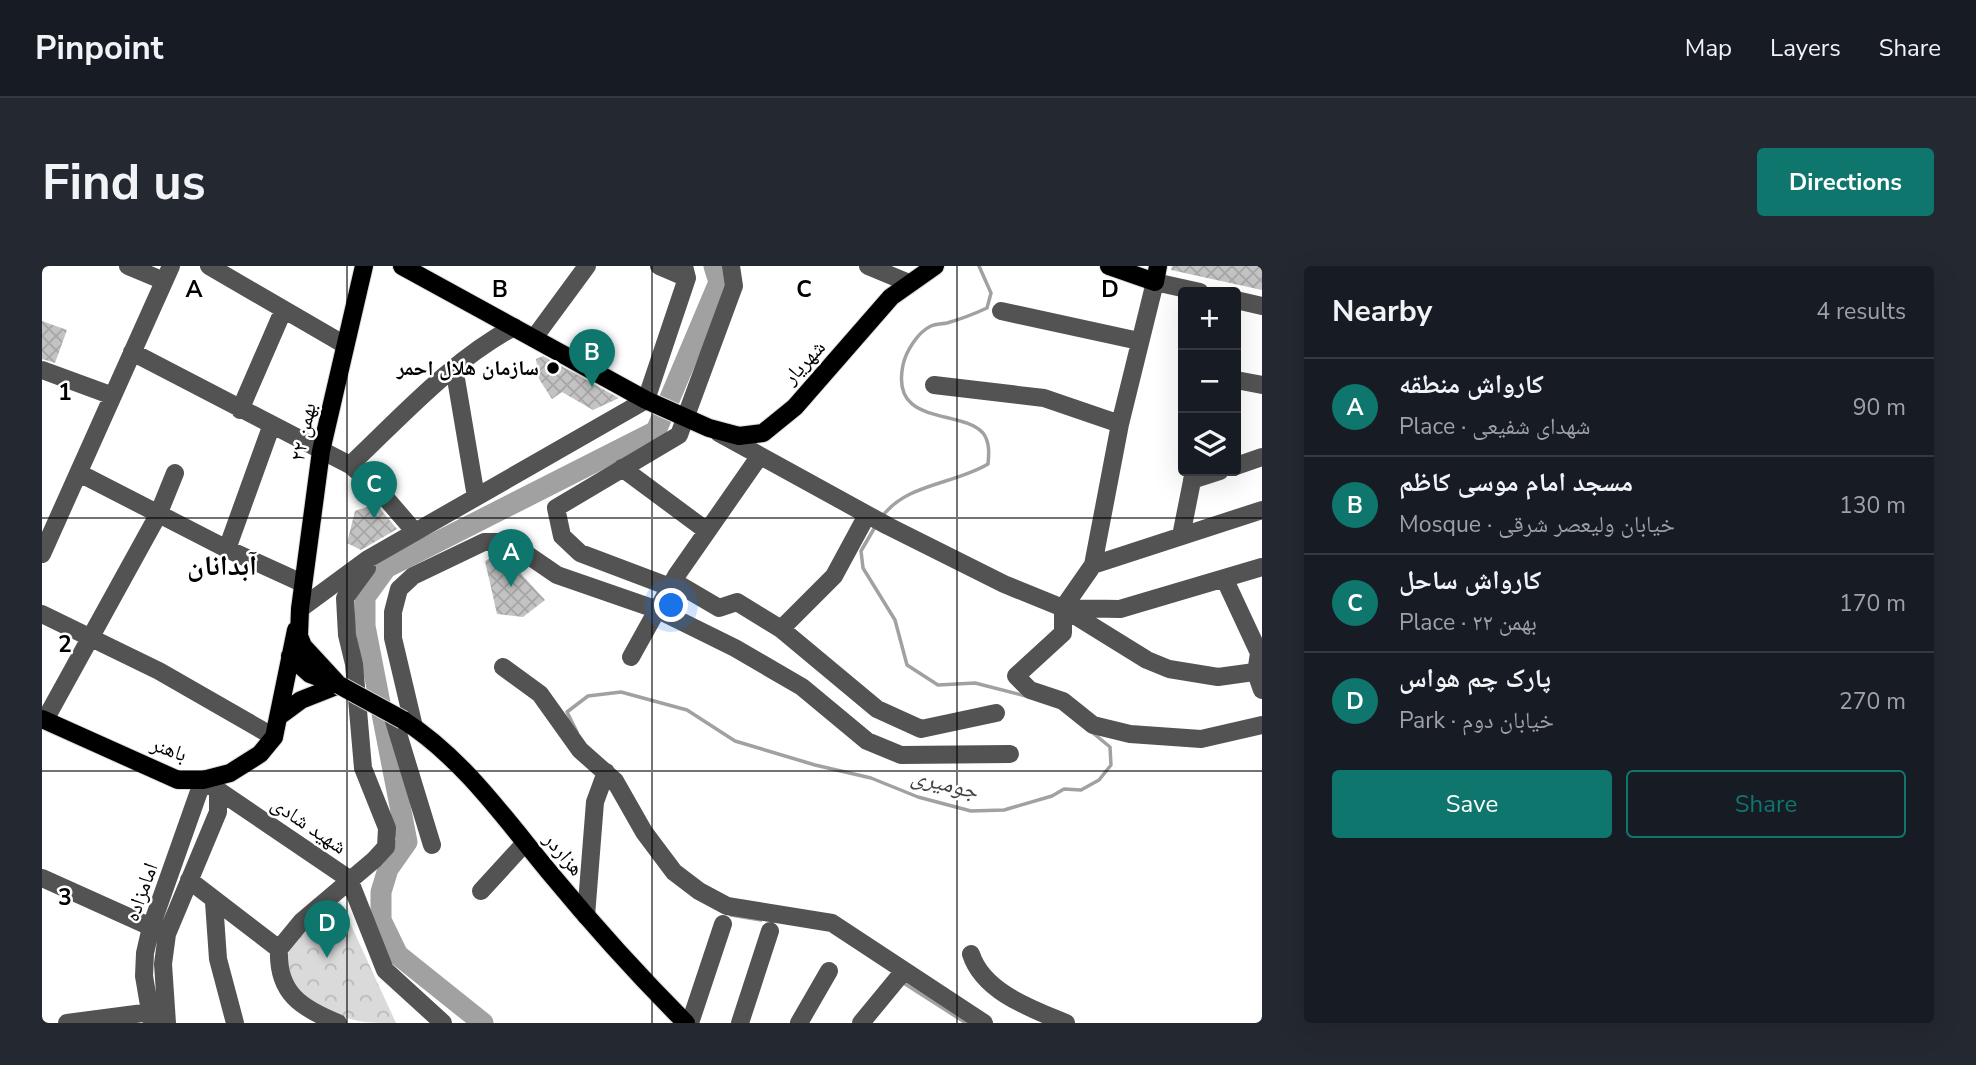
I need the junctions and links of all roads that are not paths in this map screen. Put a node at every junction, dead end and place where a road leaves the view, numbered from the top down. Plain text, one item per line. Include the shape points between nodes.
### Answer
1 (128, 266) edge
2 (209, 266) edge
3 (364, 266) edge
4 (402, 266) edge
5 (587, 266) edge
6 (659, 266) edge
7 (731, 266) edge
8 (868, 266) edge
9 (935, 266) edge
10 (1109, 266) edge
11 (686, 272) edge
12 (168, 274) edge
13 (1156, 274) edge
14 (909, 283) junction
15 (1188, 287) edge
16 (1241, 301) edge
17 (1262, 306) edge
18 (283, 310) junction
19 (1001, 311) dead end
20 (514, 327) junction
21 (534, 338) junction
22 (1139, 341) junction
23 (345, 345) junction
24 (132, 352) junction
25 (454, 367) junction
26 (42, 370) edge
27 (1241, 381) edge
28 (934, 384) dead end
29 (1262, 385) edge
30 (113, 396) junction
31 (651, 402) junction
32 (240, 410) junction
33 (686, 418) junction
34 (1120, 424) junction
35 (271, 427) junction
36 (709, 428) junction
37 (321, 452) junction
38 (759, 457) junction
39 (1262, 457) edge
40 (1241, 464) edge
41 (349, 465) junction
42 (622, 468) junction
43 (79, 473) junction
44 (175, 473) dead end
45 (1193, 476) edge
46 (476, 497) junction
47 (1262, 510) edge
48 (863, 512) junction
49 (158, 514) junction
50 (707, 531) junction
51 (415, 532) junction
52 (1181, 536) junction
53 (227, 549) junction
54 (379, 552) junction
55 (42, 554) edge
56 (1093, 565) junction
57 (1262, 567) edge
58 (1225, 580) junction
59 (302, 583) junction
60 (670, 587) junction
61 (1062, 608) junction
62 (300, 609) junction
63 (657, 610) junction
64 (42, 614) edge
65 (781, 629) junction
66 (91, 637) junction
67 (290, 656) junction
68 (631, 657) dead end
69 (503, 667) dead end
70 (1259, 672) edge
71 (284, 685) junction
72 (338, 685) junction
73 (1262, 691) edge
74 (996, 713) dead end
75 (278, 717) junction
76 (44, 719) edge
77 (403, 721) junction
78 (1262, 724) edge
79 (274, 737) junction
80 (1010, 754) dead end
81 (606, 772) junction
82 (210, 785) junction
83 (525, 843) junction
84 (432, 845) dead end
85 (42, 878) edge
86 (189, 880) junction
87 (349, 880) junction
88 (481, 891) dead end
89 (214, 902) junction
90 (586, 916) junction
91 (723, 924) dead end
92 (151, 927) junction
93 (770, 930) dead end
94 (279, 949) junction
95 (971, 954) dead end
96 (830, 971) dead end
97 (898, 979) junction
98 (413, 996) junction
99 (1035, 1017) edge
100 (151, 1018) edge
101 (66, 1023) edge
102 (167, 1023) edge
103 (235, 1023) edge
104 (338, 1023) edge
105 (418, 1023) edge
106 (443, 1023) edge
107 (688, 1023) edge
108 (740, 1023) edge
109 (799, 1023) edge
110 (862, 1023) edge
111 (984, 1023) edge
112 (1066, 1023) edge

1 - 12 street
2 - 18 street
3 - 23 main road, ۲۲ بهمن
4 - 20 main road, شهریار
5 - 21 street
6 - 11 street
7 - 33 street via 734,286
8 - 14 street
9 - 14 main road, شهریار
10 - 13 main road
11 - 31 street
12 - 24 street
13 - 15 street
13 - 22 street
14 - 36 main road, شهریار via 891,297 795,407 763,433 739,436
16 - 17 street
18 - 23 street
18 - 32 street
19 - 22 street
20 - 21 main road, شهریار
20 - 25 street
21 - 31 main road, شهریار
22 - 34 street
23 - 37 main road, ۲۲ بهمن
24 - 30 street
24 - 32 street
25 - 41 street
25 - 46 street
26 - 30 street
27 - 29 street
28 - 34 street via 1044,398
30 - 43 street
31 - 33 main road, شهریار
31 - 46 street
32 - 35 street
33 - 36 main road, شهریار
33 - 42 street via 679,435
34 - 56 street
35 - 37 street
35 - 53 street
36 - 38 street
37 - 41 street
37 - 59 main road, ۲۲ بهمن
38 - 48 street
38 - 50 street
39 - 40 street
41 - 51 street via 378,489
42 - 50 street
42 - 60 street via 556,508 562,536 580,553
43 - 49 street
43 - 55 street
44 - 49 street
45 - 52 street
46 - 51 street
47 - 52 street
48 - 61 street via 1004,584
48 - 65 street via 834,576
49 - 53 street
49 - 66 street
50 - 60 street
51 - 54 street
52 - 56 street
53 - 59 street
54 - 62 street
54 - 87 street via 345,598 363,768 387,828 386,847
56 - 61 street
57 - 58 street
58 - 61 street via 1120,610
58 - 70 street via 1259,653
59 - 62 main road, ۲۲ بهمن
60 - 63 street
60 - 65 street via 719,608 737,602
61 - 70 street via 1170,669 1218,677
61 - 78 street via 1063,633 1016,676 1030,690 1063,701 1093,725 1130,734 1201,739
62 - 67 main road
62 - 72 main road via 303,646
63 - 68 street
63 - 77 street via 557,575 502,542 484,542 413,576 396,596 393,638
63 - 80 street via 802,687 867,741 901,755
64 - 66 street
65 - 74 street via 877,709 921,729
66 - 76 street
66 - 79 street
67 - 71 main road
67 - 72 main road, هزاردر via 310,674
69 - 81 street via 540,694 580,750
70 - 73 street
71 - 72 main road
71 - 75 main road
72 - 75 main road via 301,700
72 - 77 main road, هزاردر, bridge
75 - 79 main road
76 - 82 main road, باهنر via 178,780
77 - 83 main road, هزاردر via 475,783
77 - 84 street
79 - 82 main road, باهنر via 260,754
81 - 90 street via 595,802
81 - 97 street via 674,872 699,891 727,906 832,923 878,951
82 - 86 street via 218,812
82 - 87 street, شهید شادی
82 - 92 street, امامزاده
83 - 88 street
83 - 90 main road, هزاردر
85 - 92 street
86 - 89 street
86 - 102 street via 167,934
87 - 94 street via 302,920
87 - 98 street, شهید شادی via 386,970
89 - 94 street
89 - 103 street via 218,959
90 - 107 main road, هزاردر
91 - 107 street
92 - 100 street, امامزاده via 144,976
93 - 108 street
94 - 104 street via 278,971 303,1008
95 - 99 street via 975,968
96 - 109 street
97 - 110 street
97 - 111 street
98 - 105 street
98 - 106 street, شهید شادی
99 - 112 street
100 - 101 street

